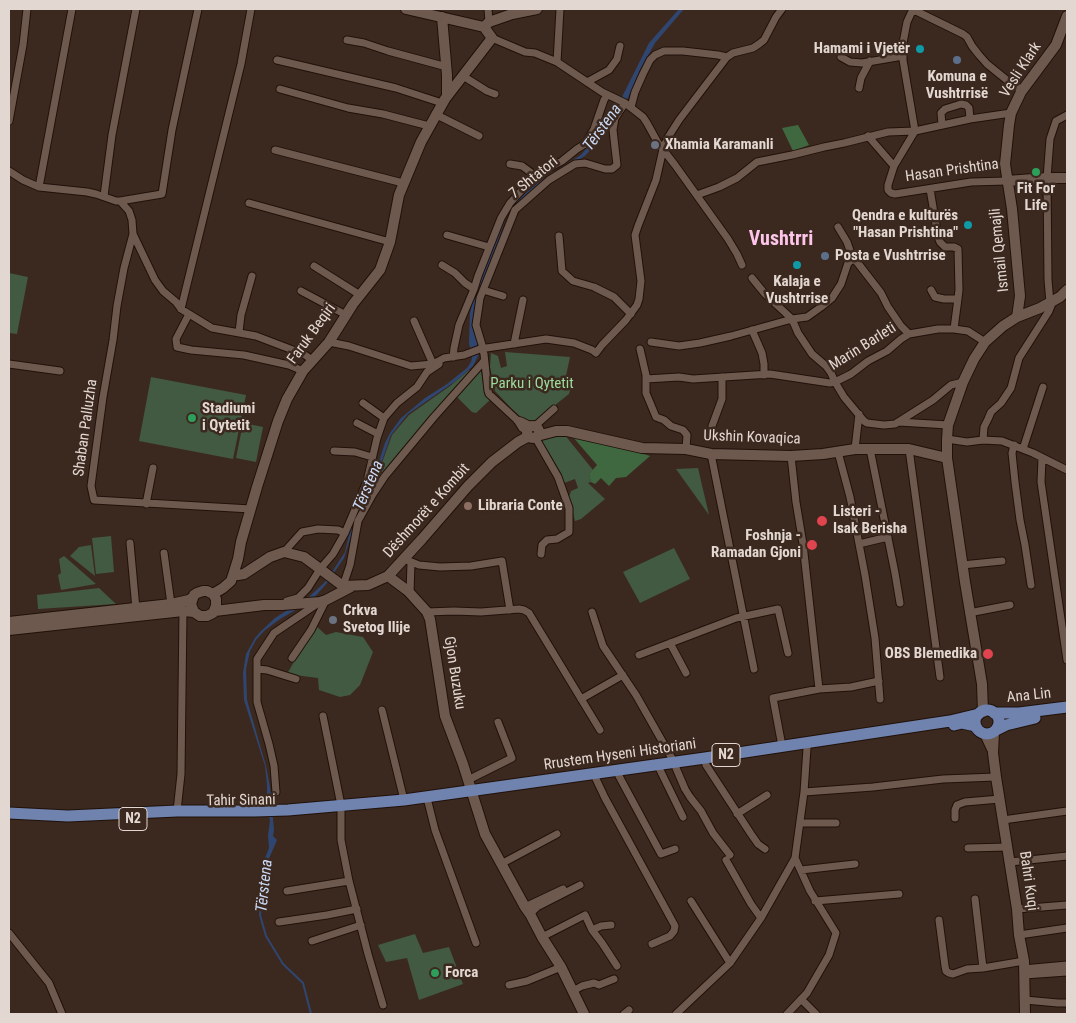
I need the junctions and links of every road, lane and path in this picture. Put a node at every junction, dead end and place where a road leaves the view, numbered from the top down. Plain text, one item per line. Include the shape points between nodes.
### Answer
1 (27, 9) edge
2 (72, 9) edge
3 (136, 9) edge
4 (198, 9) edge
5 (251, 9) edge
6 (406, 9) edge
7 (488, 9) edge
8 (537, 9) edge
9 (560, 9) edge
10 (782, 9) edge
11 (913, 9) edge
12 (440, 13) edge
13 (1067, 16) edge
14 (486, 24) junction
15 (492, 38) junction
16 (1067, 38) edge
17 (347, 40) dead end
18 (1056, 45) junction
19 (620, 46) dead end
20 (903, 56) junction
21 (841, 57) dead end
22 (727, 58) junction
23 (277, 60) dead end
24 (556, 62) junction
25 (870, 62) junction
26 (447, 70) junction
27 (462, 78) junction
28 (587, 82) junction
29 (859, 88) dead end
30 (280, 89) dead end
31 (1022, 90) junction
32 (495, 94) dead end
33 (607, 95) junction
34 (445, 99) junction
35 (628, 105) junction
36 (1011, 113) junction
37 (436, 114) junction
38 (1067, 115) edge
39 (970, 119) junction
40 (9, 121) edge
41 (942, 125) junction
42 (429, 126) junction
43 (915, 131) junction
44 (479, 136) dead end
45 (868, 136) junction
46 (663, 149) junction
47 (275, 150) dead end
48 (510, 164) dead end
49 (894, 166) junction
50 (9, 171) edge
51 (537, 177) junction
52 (1047, 178) junction
53 (1067, 178) edge
54 (1007, 181) junction
55 (403, 183) junction
56 (39, 187) junction
57 (930, 189) junction
58 (697, 195) junction
59 (104, 196) junction
60 (120, 201) junction
61 (249, 203) dead end
62 (838, 227) dead end
63 (133, 234) junction
64 (447, 235) dead end
65 (559, 236) dead end
66 (390, 242) junction
67 (489, 247) junction
68 (853, 259) junction
69 (442, 265) dead end
70 (742, 265) dead end
71 (314, 266) dead end
72 (252, 276) dead end
73 (752, 278) dead end
74 (474, 289) junction
75 (483, 290) junction
76 (931, 290) dead end
77 (1067, 290) edge
78 (301, 291) dead end
79 (360, 295) junction
80 (503, 296) dead end
81 (958, 299) junction
82 (523, 300) dead end
83 (1052, 302) junction
84 (182, 309) junction
85 (189, 314) junction
86 (631, 314) junction
87 (346, 315) junction
88 (1017, 317) junction
89 (792, 319) junction
90 (414, 321) dead end
91 (954, 329) junction
92 (752, 330) junction
93 (239, 332) junction
94 (909, 334) junction
95 (329, 342) junction
96 (650, 342) dead end
97 (985, 342) junction
98 (514, 344) junction
99 (482, 348) junction
100 (640, 349) dead end
101 (453, 357) junction
102 (444, 358) junction
103 (312, 360) junction
104 (484, 361) junction
105 (9, 364) edge
106 (433, 364) junction
107 (60, 371) dead end
108 (303, 371) junction
109 (764, 375) junction
110 (722, 377) junction
111 (646, 379) junction
112 (835, 382) junction
113 (963, 382) junction
114 (1043, 387) dead end
115 (363, 404) dead end
116 (554, 409) dead end
117 (859, 414) junction
118 (384, 418) junction
119 (899, 422) junction
120 (357, 423) dead end
121 (948, 425) junction
122 (712, 426) dead end
123 (532, 431) junction
124 (378, 434) junction
125 (947, 439) junction
126 (984, 440) junction
127 (1014, 445) junction
128 (686, 449) junction
129 (855, 449) junction
130 (870, 449) junction
131 (909, 449) junction
132 (1023, 449) junction
133 (334, 451) dead end
134 (838, 452) junction
135 (711, 454) junction
136 (372, 456) junction
137 (791, 456) junction
138 (947, 458) junction
139 (1042, 458) junction
140 (152, 468) dead end
141 (1067, 470) edge
142 (146, 504) junction
143 (251, 509) junction
144 (344, 533) junction
145 (888, 537) junction
146 (130, 543) dead end
147 (859, 544) junction
148 (284, 552) junction
149 (164, 553) dead end
150 (541, 554) dead end
151 (407, 560) junction
152 (1002, 561) dead end
153 (962, 565) junction
154 (235, 570) junction
155 (321, 570) junction
156 (388, 576) junction
157 (345, 584) junction
158 (1031, 585) dead end
159 (410, 593) junction
160 (213, 594) junction
161 (192, 598) junction
162 (320, 602) junction
163 (900, 603) dead end
164 (171, 604) junction
165 (264, 605) junction
166 (1010, 606) dead end
167 (136, 609) junction
168 (510, 610) junction
169 (182, 611) junction
170 (214, 611) junction
171 (194, 612) junction
172 (428, 612) junction
173 (592, 612) dead end
174 (969, 613) junction
175 (124, 614) junction
176 (744, 616) junction
177 (56, 621) junction
178 (9, 622) edge
179 (9, 630) edge
180 (670, 644) junction
181 (788, 653) dead end
182 (639, 655) dead end
183 (292, 658) dead end
184 (1067, 660) edge
185 (257, 669) junction
186 (754, 669) dead end
187 (686, 673) dead end
188 (623, 675) junction
189 (940, 677) dead end
190 (296, 679) dead end
191 (879, 681) junction
192 (819, 689) junction
193 (581, 699) junction
194 (880, 699) dead end
195 (1067, 706) edge
196 (382, 710) dead end
197 (987, 712) junction
198 (1067, 714) edge
199 (323, 716) dead end
200 (498, 722) dead end
201 (600, 730) dead end
202 (988, 730) junction
203 (782, 746) junction
204 (807, 748) junction
205 (675, 765) junction
206 (706, 765) junction
207 (660, 770) junction
208 (619, 776) junction
209 (996, 777) junction
210 (596, 779) junction
211 (471, 789) junction
212 (276, 792) dead end
213 (804, 792) junction
214 (767, 795) dead end
215 (1000, 798) junction
216 (404, 800) junction
217 (428, 802) junction
218 (341, 808) junction
219 (177, 811) junction
220 (1067, 811) edge
221 (9, 813) edge
222 (256, 814) junction
223 (737, 814) junction
224 (683, 817) dead end
225 (955, 818) dead end
226 (9, 820) edge
227 (1003, 820) junction
228 (800, 823) junction
229 (836, 823) dead end
230 (557, 834) dead end
231 (1008, 847) junction
232 (765, 848) dead end
233 (968, 848) dead end
234 (675, 850) dead end
235 (1067, 856) edge
236 (795, 858) junction
237 (1010, 862) junction
238 (501, 864) junction
239 (855, 864) dead end
240 (801, 870) junction
241 (349, 881) junction
242 (578, 884) dead end
243 (286, 890) dead end
244 (899, 894) dead end
245 (975, 899) dead end
246 (692, 901) dead end
247 (816, 901) junction
248 (1067, 905) edge
249 (357, 909) junction
250 (1017, 909) junction
251 (527, 910) junction
252 (760, 918) junction
253 (939, 920) dead end
254 (279, 922) dead end
255 (362, 925) junction
256 (611, 925) dead end
257 (1067, 928) edge
258 (592, 930) junction
259 (9, 933) edge
260 (1019, 935) junction
261 (542, 937) junction
262 (312, 941) dead end
263 (476, 943) dead end
264 (652, 944) dead end
265 (730, 963) junction
266 (1067, 965) edge
267 (561, 966) junction
268 (616, 966) dead end
269 (983, 968) junction
270 (1024, 968) junction
271 (1067, 972) edge
272 (614, 979) dead end
273 (509, 985) dead end
274 (573, 991) junction
275 (801, 999) junction
276 (1025, 1000) junction
277 (1067, 1003) edge
278 (383, 1005) dead end
279 (62, 1014) edge
280 (584, 1014) edge
281 (676, 1014) edge
282 (787, 1014) edge
283 (816, 1014) edge
284 (1025, 1014) edge

1 - 40 street
2 - 56 street
3 - 59 street
4 - 60 street via 162,194
5 - 84 street via 241,64
6 - 12 street
7 - 14 street
8 - 14 street
9 - 24 street
10 - 22 street via 760,44 732,53
11 - 20 street via 907,22
11 - 31 street via 963,34 987,64
12 - 14 street
12 - 26 street, Faruk Beqiri
13 - 18 street, Vesli Klark
14 - 15 street
15 - 24 street
15 - 27 street, Faruk Beqiri
16 - 18 street, Vesli Klark
17 - 26 street
18 - 31 street, Vesli Klark
19 - 28 street via 610,70
20 - 25 street
20 - 43 street
21 - 25 street via 850,62
22 - 35 street via 683,51 655,55
22 - 46 street via 679,120
23 - 34 street
24 - 28 street
25 - 29 street
26 - 27 street via 456,81
26 - 34 street, Faruk Beqiri
27 - 32 street
27 - 34 street, Faruk Beqiri
28 - 33 street
30 - 42 street
31 - 36 street, Vesli Klark
33 - 35 street
33 - 51 street via 585,144
34 - 37 street, Faruk Beqiri
35 - 46 street via 648,123
35 - 75 street, 7 Shtatori via 615,118 613,130 617,165 612,169 575,164 525,200 515,210
36 - 39 street
36 - 54 street, Hasan Prishtina via 1005,164
37 - 42 street, Faruk Beqiri
37 - 44 street
38 - 52 street via 1056,121 1050,140
39 - 41 street
39 - 41 street via 969,108 961,104 941,113
41 - 43 street
42 - 55 street, Faruk Beqiri
43 - 45 street
43 - 49 street, Hasan Prishtina
45 - 49 street
45 - 58 street via 758,162 736,178
46 - 58 street
46 - 86 street via 656,180 635,235 641,293
47 - 55 street
48 - 51 street via 522,166
49 - 57 street, Hasan Prishtina via 888,185 891,192
50 - 56 street
51 - 67 street via 510,203 500,218
52 - 53 street
52 - 54 street
52 - 83 street via 1048,280
54 - 57 street, Hasan Prishtina via 971,182
54 - 88 street, Ismail Qemajli via 1020,296
55 - 66 street, Faruk Beqiri
56 - 59 street
57 - 81 street via 940,242 945,247 958,249
58 - 70 street
59 - 60 street
60 - 63 street via 129,211
61 - 66 street
62 - 68 street
63 - 84 street via 155,280
63 - 142 street, Shaban Palluzha via 117,306 91,486 94,500
64 - 67 street
65 - 86 street via 562,271 573,281 614,297
66 - 79 street, Faruk Beqiri via 380,270
67 - 74 street
68 - 89 street via 848,263 832,298 807,317
68 - 94 street
69 - 74 street
71 - 79 street
72 - 93 street
73 - 89 street
74 - 101 street via 459,326
75 - 80 street
75 - 99 street, 7 Shtatori via 476,325
76 - 81 street via 935,297
77 - 83 street
78 - 87 street
79 - 87 street, Faruk Beqiri
81 - 91 street
82 - 98 street
83 - 88 street
83 - 126 street via 1019,358 1011,388 991,412 984,427
84 - 85 street
85 - 93 street via 212,328
85 - 108 street via 176,339 177,346 244,356
86 - 98 street via 596,353 574,343 546,339
87 - 95 street, Faruk Beqiri
88 - 97 street
89 - 92 street
89 - 112 street via 812,354 826,366
90 - 106 street
91 - 94 street, Marin Barleti
91 - 97 street, Marin Barleti via 968,332
92 - 96 street via 700,344 679,346
92 - 109 street via 762,353
93 - 103 street via 275,342
94 - 112 street, Marin Barleti
95 - 103 street, Faruk Beqiri
95 - 106 street via 410,366
97 - 113 street
98 - 99 street
99 - 101 street
99 - 104 street, 7 Shtatori
100 - 111 street
101 - 102 street
102 - 106 street
102 - 118 street
103 - 108 street, Faruk Beqiri
104 - 123 street, 7 Shtatori via 489,394
104 - 157 street via 373,494 358,521
105 - 107 street
108 - 143 street, Faruk Beqiri via 278,421
109 - 110 street, Marin Barleti
109 - 112 street, Marin Barleti
110 - 111 street, Marin Barleti
110 - 122 street via 722,399
111 - 128 street via 646,393 656,418 687,435
112 - 117 street
113 - 119 street via 951,385
113 - 121 street
114 - 132 street
115 - 118 street
116 - 123 street
117 - 119 street via 867,423 884,425
117 - 129 street
118 - 124 street
119 - 121 street
120 - 124 street
121 - 125 street
123 - 128 street, Ukshin Kovaqica via 552,429 642,448
123 - 150 street via 558,477 568,508 569,532 547,540 542,545
123 - 151 street, Dëshmorët e Kombit via 492,462 468,486
124 - 136 street
125 - 126 street
125 - 138 street
126 - 127 street
127 - 132 street
127 - 158 street via 1015,482
128 - 135 street, Ukshin Kovaqica
129 - 130 street, Ukshin Kovaqica
129 - 134 street, Ukshin Kovaqica
130 - 131 street, Ukshin Kovaqica
130 - 145 street
131 - 138 street, Ukshin Kovaqica
131 - 189 street
132 - 139 street
133 - 136 street
134 - 137 street, Ukshin Kovaqica
134 - 147 street
135 - 137 street, Ukshin Kovaqica
135 - 176 street
136 - 144 street via 367,481
137 - 192 street
138 - 153 street
139 - 141 street
139 - 184 street via 1041,482
140 - 142 street
142 - 143 street, Shaban Palluzha
143 - 154 street, Faruk Beqiri
144 - 148 street via 318,529 302,532
144 - 155 street
145 - 147 street
145 - 163 street
146 - 167 street
147 - 191 street
148 - 154 street via 241,575
148 - 155 street via 304,557
149 - 164 street
151 - 156 street, Dëshmorët e Kombit
151 - 159 street
151 - 168 street via 440,567 502,561
152 - 153 street
153 - 174 street
154 - 160 street via 231,581
155 - 157 street
155 - 165 street via 298,598
156 - 157 street, Dëshmorët e Kombit via 368,585
156 - 159 street
157 - 162 street, Dëshmorët e Kombit via 341,591
159 - 172 street
160 - 161 street via 203,591
160 - 170 street via 217,601
161 - 164 street
161 - 171 street
162 - 165 street
162 - 183 street via 311,630
162 - 185 street via 274,633 256,659
164 - 167 street
165 - 170 street
166 - 174 street
167 - 175 street
168 - 172 street
168 - 193 street via 529,613
169 - 171 street
169 - 175 street
169 - 219 street via 181,774
170 - 171 street via 203,616
172 - 211 street, Gjon Buzuku via 445,716
173 - 188 street via 603,646
174 - 197 street
175 - 177 street
176 - 180 street
176 - 181 street via 778,609
176 - 186 street
177 - 178 street
177 - 179 street
180 - 182 street
180 - 187 street
185 - 190 street
185 - 212 street via 257,702 274,766
188 - 193 street
188 - 205 street
191 - 192 street
191 - 194 street
192 - 203 street via 772,698
193 - 201 street
195 - 197 main road, Ana Lin / N2 via 1019,713
196 - 216 street
197 - 202 main road via 976,720
197 - 202 main road via 999,721
197 - 203 main road, Rrustem Hyseni Historiani / N2 via 950,721
198 - 202 main road, Ana Lin / N2
199 - 218 street
200 - 211 street via 512,758
202 - 204 main road, Rrustem Hyseni Historiani / N2 via 962,723
202 - 209 street, Bahri Kuqi
203 - 205 main road, Rrustem Hyseni Historiani / N2
204 - 206 main road, Rrustem Hyseni Historiani / N2
204 - 213 street
205 - 206 main road, Rrustem Hyseni Historiani / N2
205 - 207 main road, Rrustem Hyseni Historiani / N2
205 - 211 main road, Rrustem Hyseni Historiani / N2
205 - 252 street via 685,790 728,857
206 - 223 street
207 - 208 main road, Rrustem Hyseni Historiani / N2
207 - 224 street, Rrustem Hyseni Historiani
208 - 210 main road, Rrustem Hyseni Historiani / N2
208 - 234 street, Rrustem Hyseni Historiani via 661,854
209 - 213 street
209 - 215 street, Bahri Kuqi
210 - 211 main road, Rrustem Hyseni Historiani / N2
210 - 264 street via 674,926 670,936
211 - 216 main road, Tahir Sinani / N2
211 - 217 main road, Tahir Sinani / N2
211 - 238 street, Gjon Buzuku via 485,834
213 - 228 street
214 - 223 street
215 - 225 street via 957,805
215 - 227 street, Bahri Kuqi
216 - 218 main road, Tahir Sinani / N2
217 - 218 main road, Tahir Sinani / N2
217 - 263 street
218 - 222 main road, Tahir Sinani / N2
218 - 241 street via 341,840
219 - 221 main road, Tahir Sinani / N2 via 68,816
219 - 222 main road, Tahir Sinani / N2
220 - 227 street
222 - 226 main road, Tahir Sinani / N2 via 67,822
223 - 232 street via 758,844
227 - 231 street, Bahri Kuqi
228 - 229 street
228 - 236 street
230 - 238 street
231 - 233 street
231 - 237 street, Bahri Kuqi
235 - 237 street
236 - 240 street
236 - 252 street
237 - 250 street, Bahri Kuqi
238 - 251 street, Gjon Buzuku
239 - 240 street
240 - 247 street
241 - 243 street
241 - 249 street
242 - 251 street
244 - 247 street
245 - 269 street
246 - 265 street
247 - 275 street via 836,933 829,955
248 - 250 street
249 - 254 street
249 - 255 street
250 - 260 street, Bahri Kuqi
251 - 261 street, Gjon Buzuku
252 - 265 street
253 - 269 street via 946,971 953,974
255 - 262 street
255 - 278 street
256 - 258 street
257 - 260 street
258 - 261 street via 585,915
258 - 268 street
259 - 279 street via 49,983
260 - 270 street, Bahri Kuqi
261 - 267 street, Gjon Buzuku
265 - 281 street
266 - 270 street
267 - 273 street
267 - 274 street, Gjon Buzuku
269 - 270 street
270 - 271 street
270 - 276 street, Bahri Kuqi
272 - 274 street
274 - 280 street, Gjon Buzuku
275 - 282 street
275 - 283 street
276 - 277 street
276 - 284 street, Bahri Kuqi

